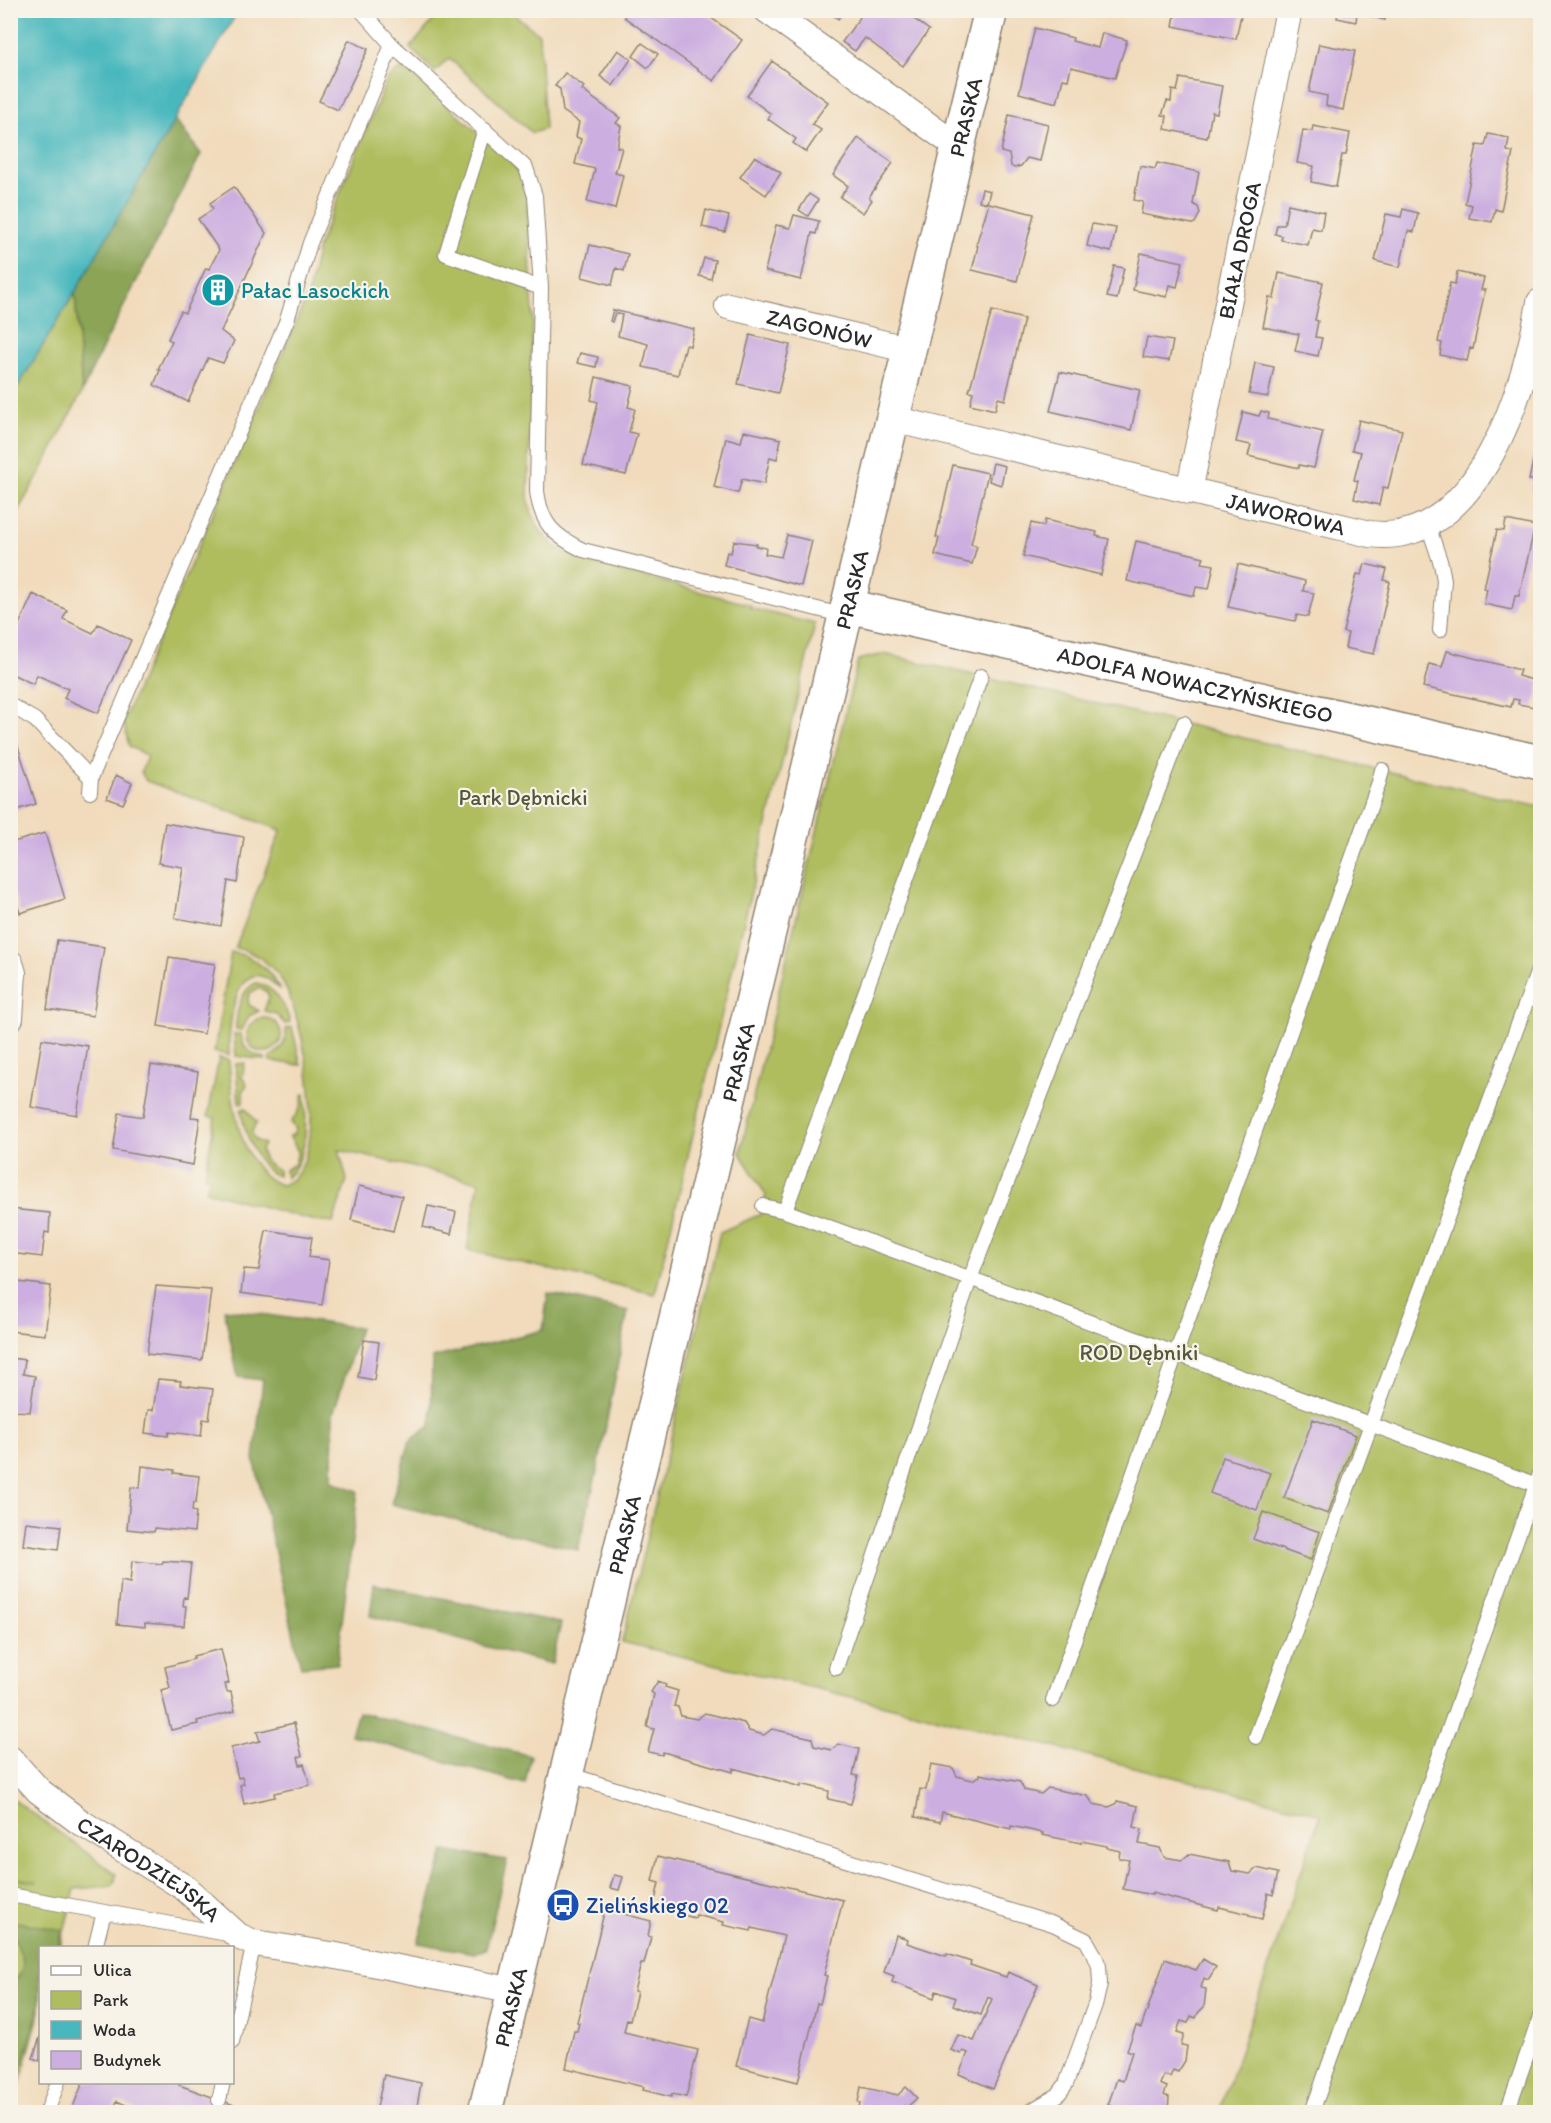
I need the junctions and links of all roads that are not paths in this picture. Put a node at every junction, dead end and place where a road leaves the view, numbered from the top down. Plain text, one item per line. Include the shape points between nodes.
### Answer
1 (362, 10) edge
2 (767, 10) edge
3 (991, 10) edge
4 (1288, 10) edge
5 (392, 45) junction
6 (485, 129) junction
7 (958, 147) junction
8 (541, 288) junction
9 (1540, 302) edge
10 (728, 306) dead end
11 (910, 350) junction
12 (893, 419) junction
13 (1189, 491) junction
14 (1428, 525) junction
15 (847, 611) junction
16 (1440, 630) dead end
17 (981, 676) dead end
18 (10, 705) edge
19 (1184, 723) dead end
20 (1540, 762) edge
21 (1382, 770) dead end
22 (10, 963) edge
23 (1540, 965) edge
24 (10, 1018) edge
25 (763, 1206) dead end
26 (785, 1211) junction
27 (970, 1279) junction
28 (1175, 1354) junction
29 (1370, 1424) junction
30 (1539, 1482) edge
31 (836, 1668) dead end
32 (1053, 1700) dead end
33 (1256, 1737) dead end
34 (10, 1759) edge
35 (567, 1774) junction
36 (10, 1895) edge
37 (104, 1912) junction
38 (246, 1940) junction
39 (95, 1946) edge
40 (515, 1991) junction
41 (1540, 2017) edge
42 (234, 2027) edge
43 (57, 2084) edge
44 (223, 2084) edge
45 (219, 2100) dead end
46 (47, 2112) edge
47 (485, 2112) edge
48 (1029, 2112) edge
49 (1312, 2112) edge
50 (1507, 2112) edge

1 - 5 lane
2 - 7 street
3 - 7 street, PRASKA
4 - 13 street, BIAŁA DROGA
5 - 6 lane
5 - 18 lane via 310,243 287,320 90,785 35,720
6 - 8 lane via 526,168 535,196
6 - 8 lane via 446,254
7 - 11 street, PRASKA
8 - 15 lane via 537,491 539,509 549,527 583,550
9 - 14 street, JAWOROWA via 1526,369 1494,449 1464,494
10 - 11 street, ZAGONÓW
11 - 12 street, PRASKA
12 - 13 street, JAWOROWA
12 - 15 street, PRASKA
13 - 14 street, JAWOROWA via 1371,534 1393,535
14 - 16 lane via 1444,580
15 - 20 street, ADOLFA NOWACZYŃSKIEGO
15 - 35 street, PRASKA
17 - 26 lane
19 - 27 lane
21 - 28 lane
22 - 24 street
23 - 29 lane
25 - 26 lane
26 - 27 lane
27 - 28 lane
27 - 31 lane
28 - 29 lane
28 - 32 lane
29 - 30 lane
29 - 33 lane
30 - 49 lane
34 - 38 street, CZARODZIEJSKA via 39,1791 80,1822 185,1888
35 - 40 street, PRASKA
35 - 48 lane via 1053,1924 1086,1940 1099,1966 1096,2002 1066,2084 1058,2095
36 - 37 lane
37 - 38 lane
37 - 39 lane
38 - 40 street
38 - 42 lane
40 - 47 street, PRASKA
41 - 50 lane
43 - 46 lane
44 - 45 lane

